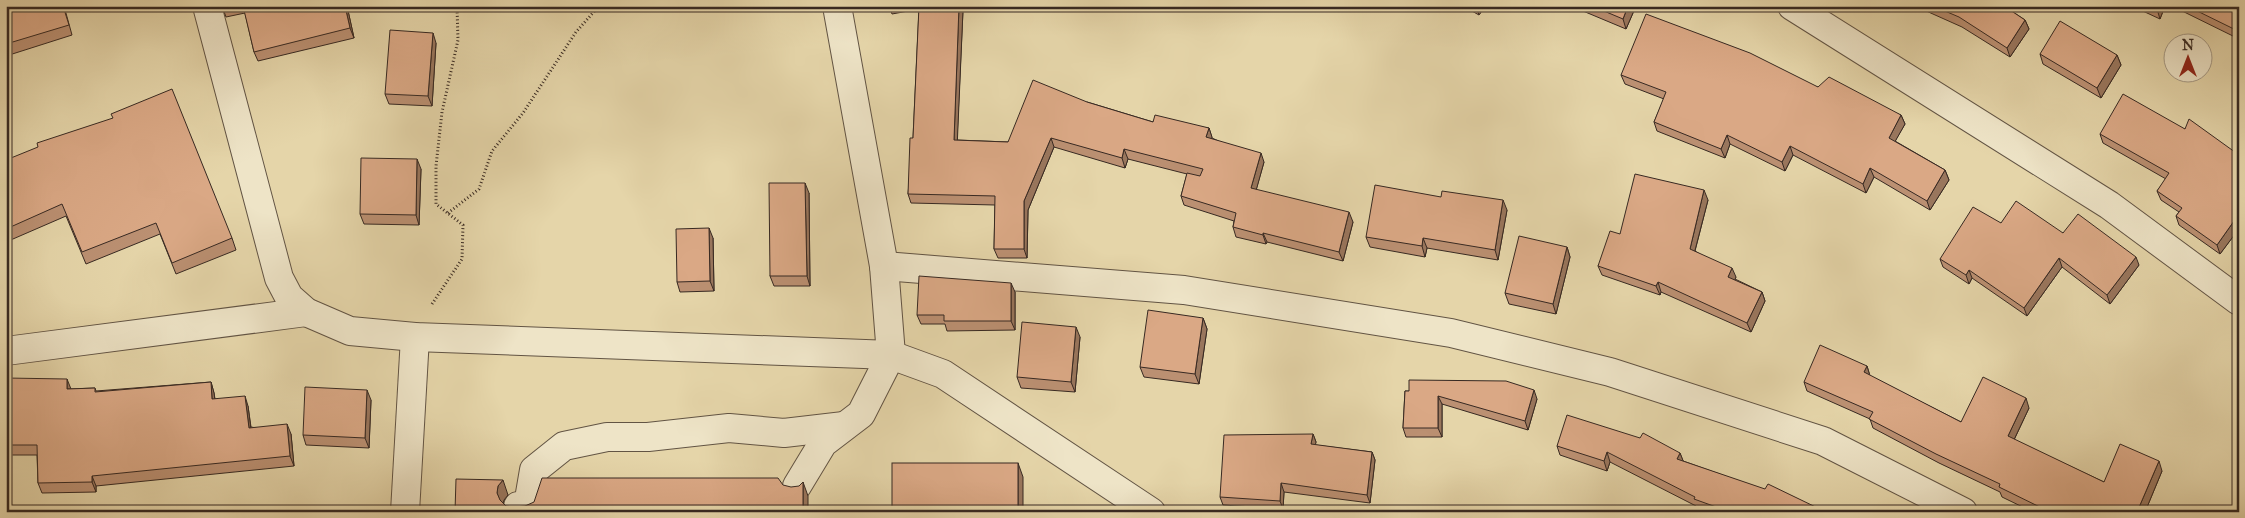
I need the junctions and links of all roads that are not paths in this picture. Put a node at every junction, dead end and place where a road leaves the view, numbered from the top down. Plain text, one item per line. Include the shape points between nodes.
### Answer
1 (208, 6) edge
2 (837, 6) edge
3 (1792, 6) edge
4 (884, 266) junction
5 (2239, 301) edge
6 (306, 312) junction
7 (415, 337) junction
8 (6, 351) edge
9 (891, 355) junction
10 (845, 426) junction
11 (797, 486) edge
12 (518, 506) edge
13 (405, 512) edge
14 (1151, 512) edge
15 (1963, 512) edge

1 - 6 street via 279,278 289,297
2 - 4 street
3 - 5 street via 2109,205
4 - 9 street
4 - 15 street via 1184,290 1451,333 1610,372 1823,441
6 - 7 street via 350,331
6 - 8 street
7 - 9 street
7 - 13 street
9 - 10 street via 861,414
9 - 14 street via 943,374
10 - 11 street via 823,443
10 - 12 street via 784,433 729,428 648,437 607,437 564,446 534,470 528,505

